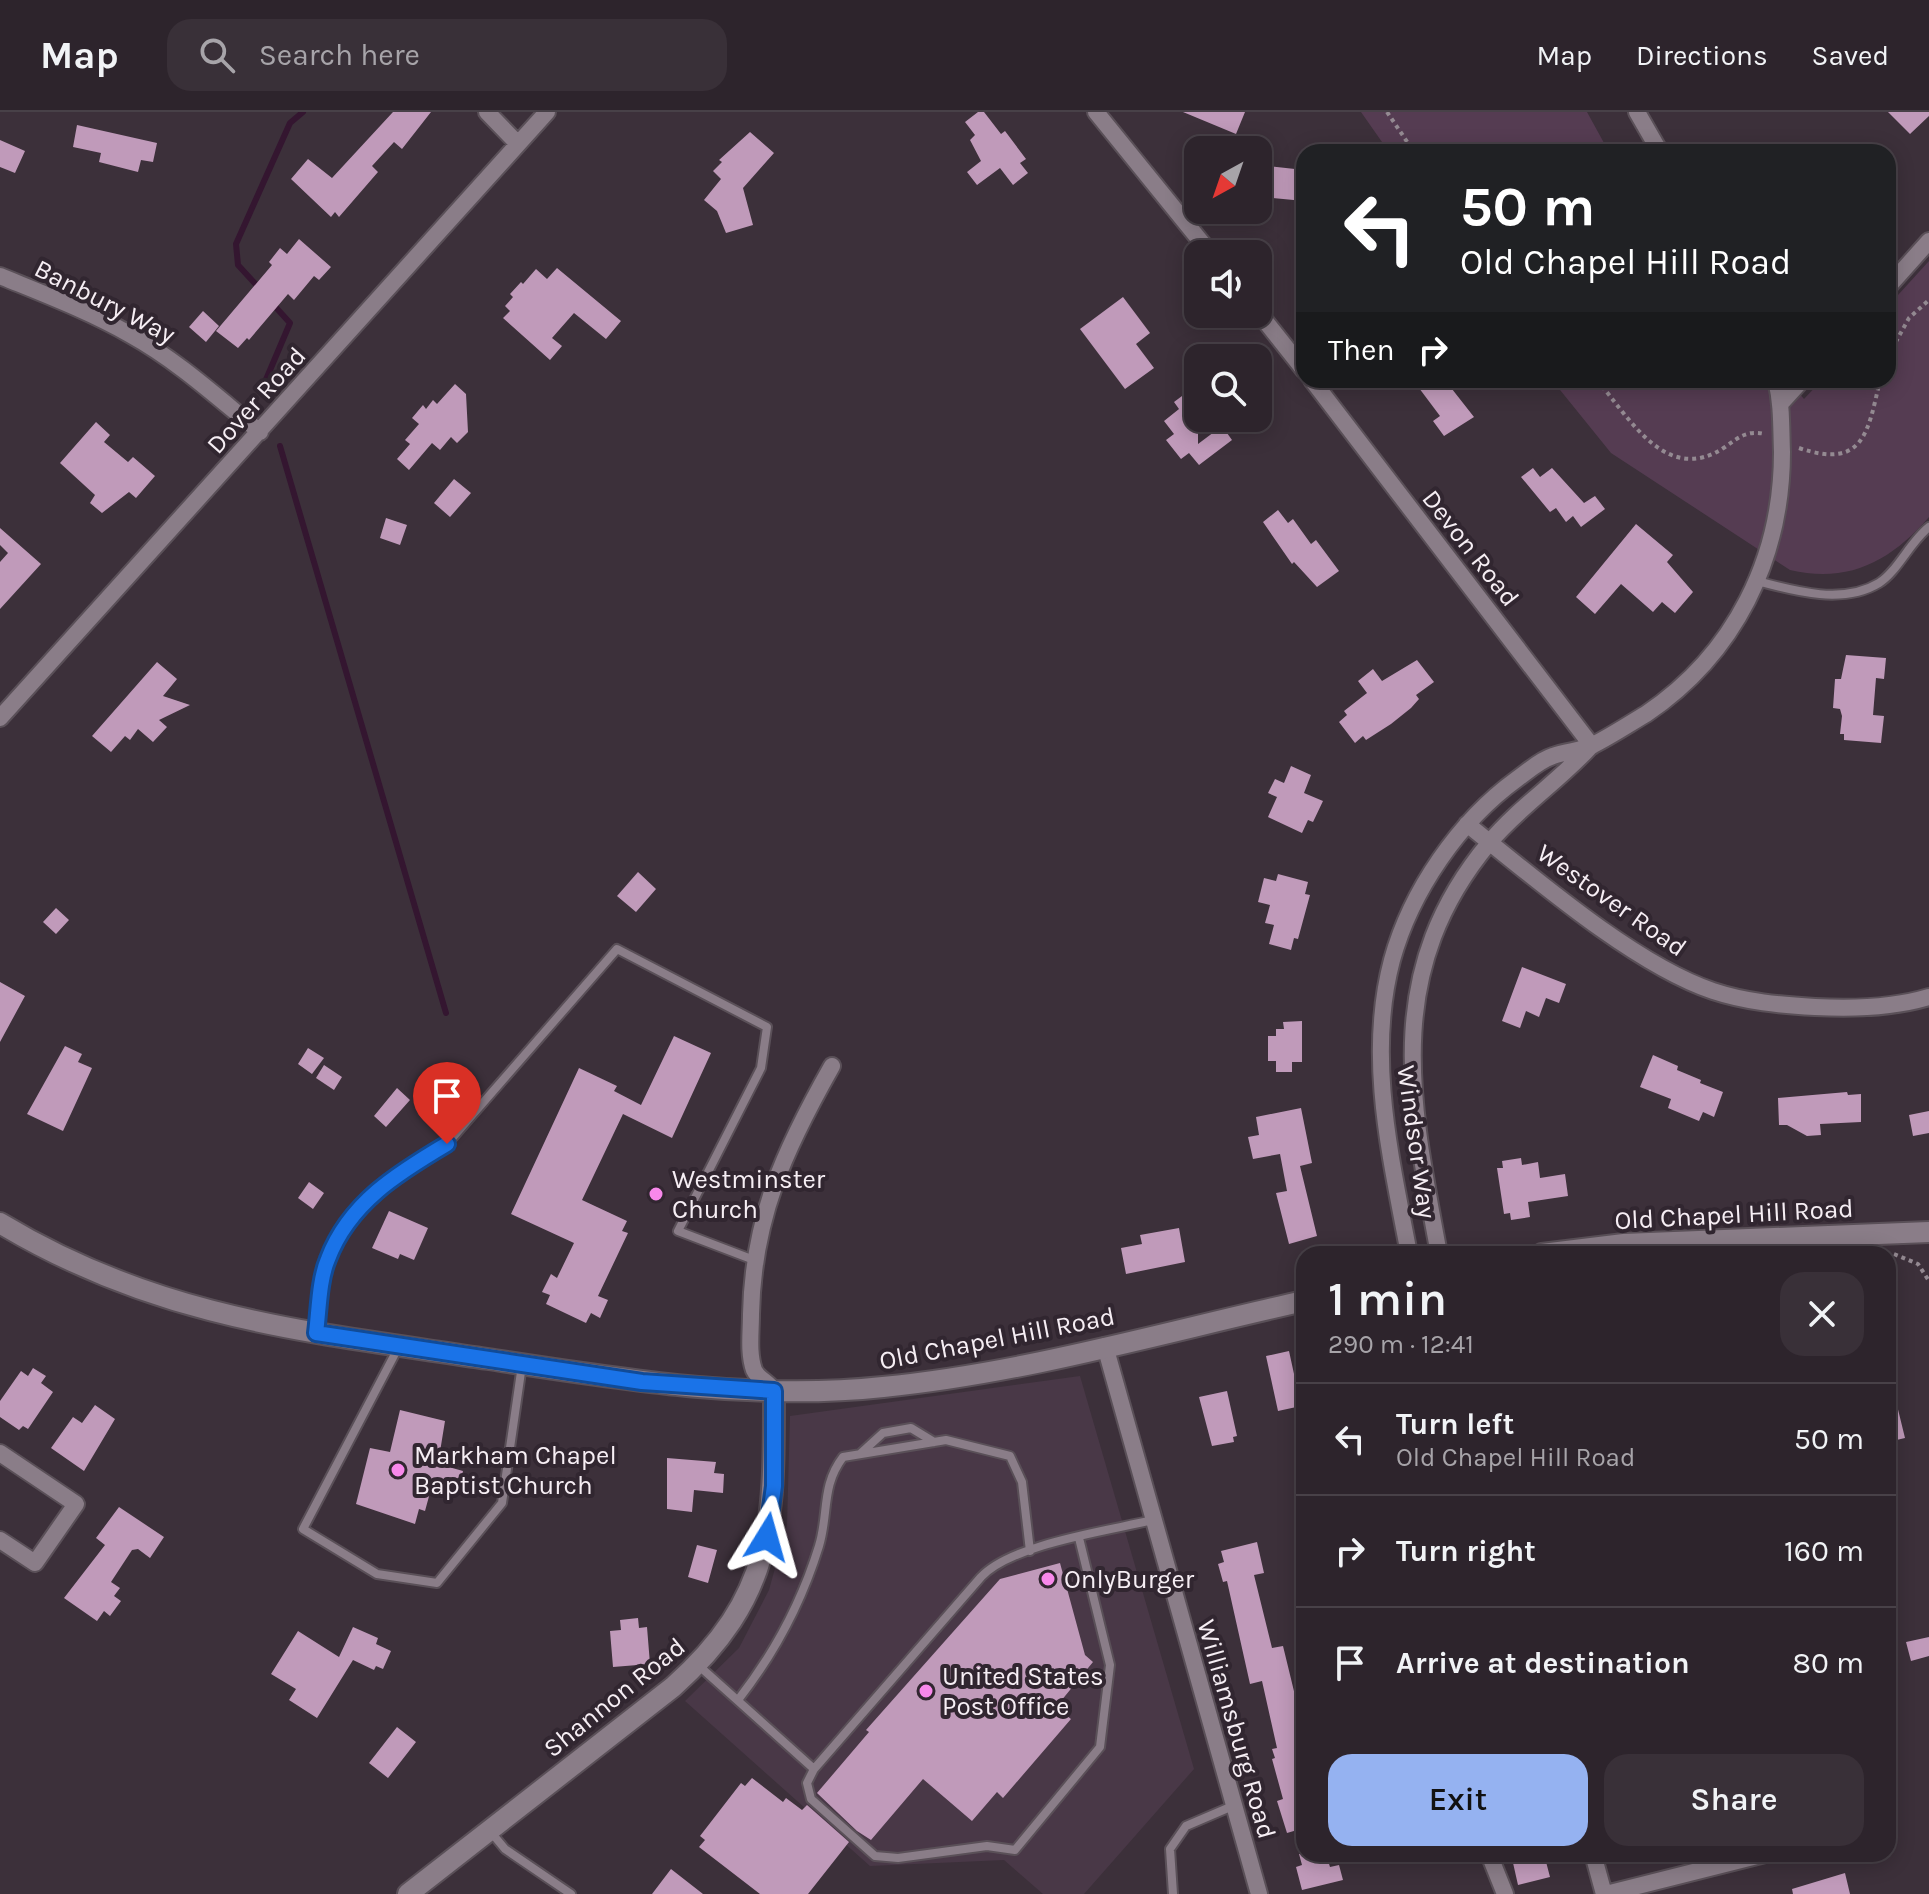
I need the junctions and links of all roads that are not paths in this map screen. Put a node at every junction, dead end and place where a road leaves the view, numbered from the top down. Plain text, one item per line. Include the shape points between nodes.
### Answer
1 (487, 112) edge
2 (547, 112) edge
3 (1096, 112) edge
4 (1637, 112) edge
5 (518, 144) junction
6 (1655, 144) edge
7 (1200, 240) edge
8 (1929, 241) edge
9 (0, 276) edge
10 (1896, 278) edge
11 (1271, 328) edge
12 (1296, 360) edge
13 (1318, 388) edge
14 (1778, 388) edge
15 (1795, 388) edge
16 (1781, 403) junction
17 (260, 432) junction
18 (1929, 527) edge
19 (1757, 581) junction
20 (0, 718) edge
21 (1592, 746) junction
22 (1467, 824) junction
23 (1490, 842) junction
24 (1929, 997) edge
25 (832, 1066) dead end
26 (0, 1223) edge
27 (1929, 1232) edge
28 (1407, 1246) edge
29 (1438, 1246) edge
30 (1608, 1246) edge
31 (754, 1260) junction
32 (1296, 1303) edge
33 (316, 1333) junction
34 (399, 1345) junction
35 (1105, 1346) junction
36 (522, 1364) junction
37 (774, 1391) junction
38 (935, 1442) junction
39 (0, 1453) edge
40 (860, 1454) junction
41 (1153, 1520) junction
42 (1079, 1538) junction
43 (0, 1540) edge
44 (1030, 1551) junction
45 (697, 1665) junction
46 (738, 1700) junction
47 (814, 1769) junction
48 (1235, 1805) junction
49 (489, 1830) junction
50 (1492, 1862) edge
51 (1595, 1862) edge
52 (1719, 1862) edge
53 (408, 1894) edge
54 (571, 1894) edge
55 (1173, 1894) edge
56 (1259, 1894) edge
57 (1505, 1894) edge
58 (1605, 1894) edge

1 - 5 street
2 - 5 street, Dover Road
3 - 7 street
4 - 6 street
5 - 17 street, Dover Road
8 - 10 street
9 - 17 street, Banbury Way via 132,335
11 - 12 street
13 - 21 street, Devon Road
14 - 16 street, Windsor Way
15 - 16 street
16 - 19 street, Windsor Way via 1781,502
17 - 20 street, Dover Road
18 - 19 lane via 1880,582 1845,595 1796,592
19 - 21 street, Windsor Way via 1740,616 1701,668 1656,706
21 - 22 street, Windsor Way via 1550,757
21 - 23 street, Windsor Way
22 - 23 street, Westover Road
22 - 28 street, Windsor Way via 1410,913 1392,960 1383,1012 1387,1137
23 - 24 street, Westover Road via 1642,955 1715,992 1776,1005 1836,1008
23 - 29 street, Windsor Way via 1456,888 1438,925 1412,1020 1410,1072
25 - 31 street via 783,1158
26 - 33 street, Old Chapel Hill Road via 40,1247 153,1296
27 - 30 street, Old Chapel Hill Road
31 - 33 lane via 678,1231 761,1068 767,1027 617,949 447,1144 401,1172 348,1217 326,1261
31 - 37 street via 755,1373
32 - 35 street, Old Chapel Hill Road
33 - 34 street, Old Chapel Hill Road
34 - 36 street, Old Chapel Hill Road
34 - 36 lane via 303,1529 377,1574 422,1581 437,1583 502,1503
35 - 37 street, Old Chapel Hill Road via 881,1388
35 - 41 street, Williamsburg Road
36 - 37 street, Old Chapel Hill Road via 642,1382
37 - 45 street, Shannon Road via 774,1486 764,1553 728,1628
38 - 40 lane
38 - 40 lane via 911,1428 883,1433
38 - 44 lane via 1010,1456 1022,1482
39 - 43 street via 76,1504 35,1563
40 - 46 lane via 843,1457 829,1475 820,1544 797,1602 765,1666
41 - 42 lane
41 - 48 street, Williamsburg Road
42 - 44 lane
42 - 47 lane via 1110,1665 1103,1736 1100,1747 1015,1850 987,1846 898,1858 875,1856 811,1799 807,1783
44 - 47 lane via 990,1567
45 - 46 lane
45 - 49 street, Shannon Road
46 - 47 lane
48 - 55 lane via 1186,1826 1170,1849
48 - 56 street, Williamsburg Road
49 - 53 street, Shannon Road
49 - 54 lane via 505,1849
50 - 57 street
51 - 58 street
52 - 58 street

